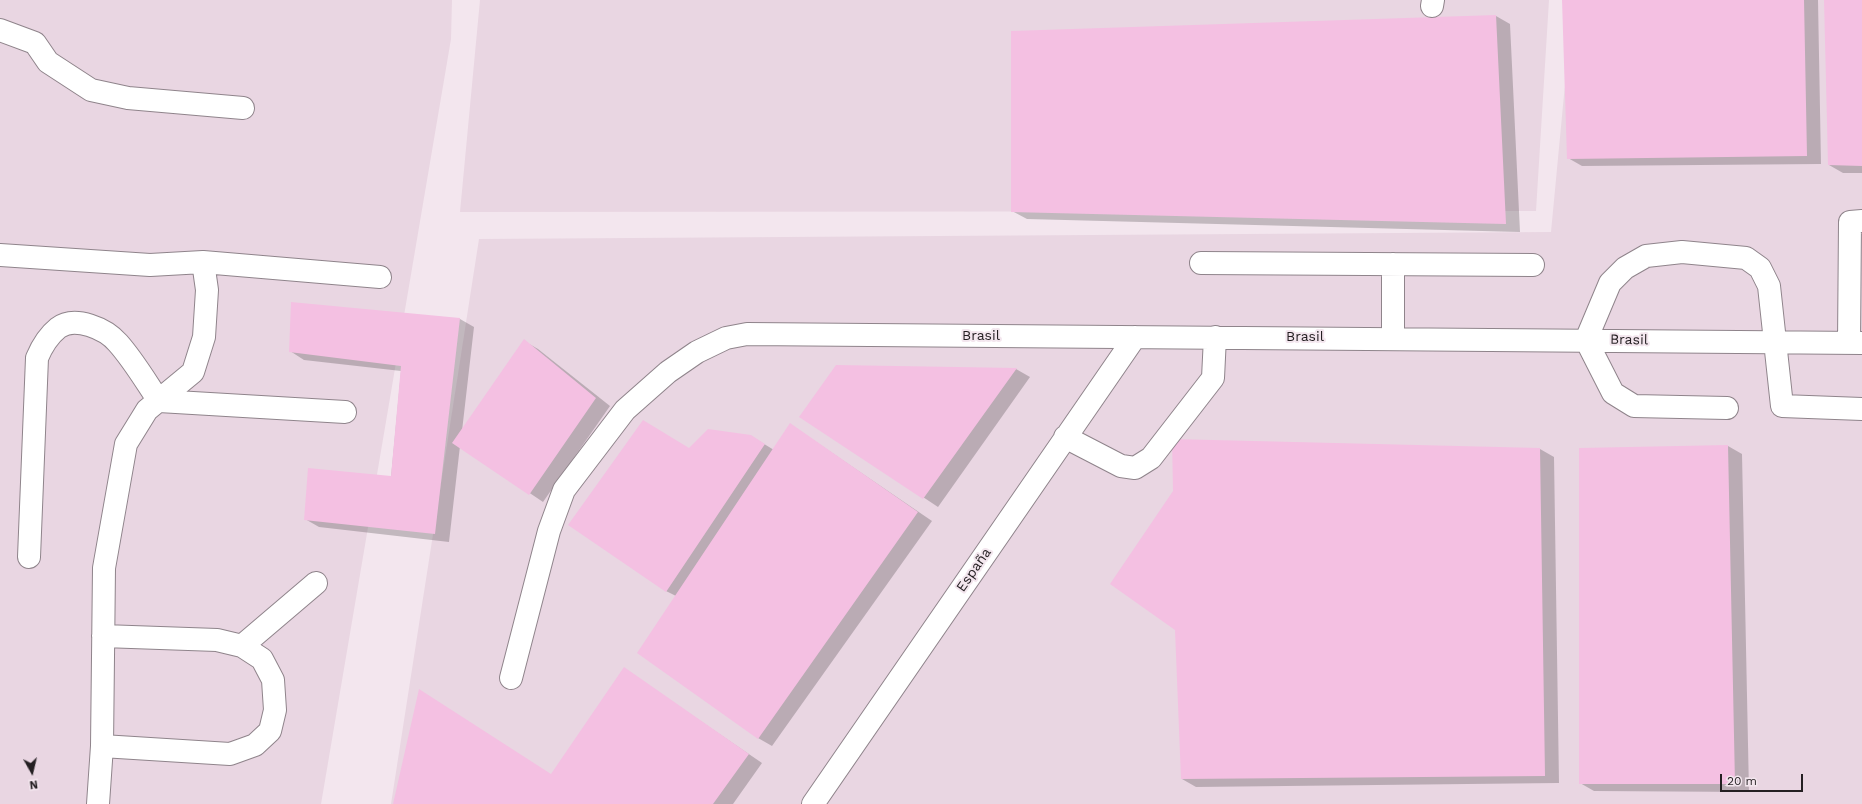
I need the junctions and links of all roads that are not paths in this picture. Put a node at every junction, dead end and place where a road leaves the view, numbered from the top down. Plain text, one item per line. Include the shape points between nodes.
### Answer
1 (0, 30) edge
2 (243, 108) dead end
3 (1862, 221) edge
4 (0, 255) edge
5 (203, 262) junction
6 (1201, 263) dead end
7 (1393, 264) junction
8 (1533, 265) dead end
9 (380, 277) dead end
10 (1134, 337) junction
11 (1215, 337) junction
12 (1393, 338) junction
13 (1586, 340) junction
14 (1776, 342) junction
15 (1856, 343) edge
16 (159, 401) junction
17 (1727, 408) dead end
18 (1862, 409) edge
19 (345, 412) dead end
20 (1065, 437) junction
21 (29, 558) dead end
22 (316, 583) dead end
23 (103, 636) junction
24 (242, 646) junction
25 (511, 678) dead end
26 (102, 746) junction
27 (98, 804) edge
28 (813, 804) edge

1 - 2 street via 35,43 48,62 91,90 128,98
3 - 15 street via 1850,222
4 - 5 street via 150,265
5 - 9 street
5 - 16 street via 207,290 204,337 193,372
6 - 7 street
7 - 8 street
7 - 12 street
10 - 11 street, Brasil
10 - 20 street, España
10 - 25 street, Brasil via 747,334 726,338 697,352 668,372 625,410 564,490 549,531
11 - 12 street, Brasil
11 - 20 street via 1213,378 1151,458 1135,468 1121,466
12 - 13 street, Brasil
13 - 14 street, Brasil
13 - 14 street via 1610,284 1625,268 1646,256 1682,252 1746,258 1760,268 1769,286
13 - 17 street via 1613,393 1634,406
14 - 15 street, Brasil
14 - 18 street via 1782,406
16 - 19 street
16 - 21 street via 118,342 98,328 72,323 59,327 42,344 37,358
16 - 23 street via 147,410 126,444 104,568
20 - 28 street, España
22 - 24 street
23 - 24 street via 217,640
23 - 26 street
24 - 26 street via 262,659 273,680 275,710 270,731 255,745 230,754
26 - 27 street

